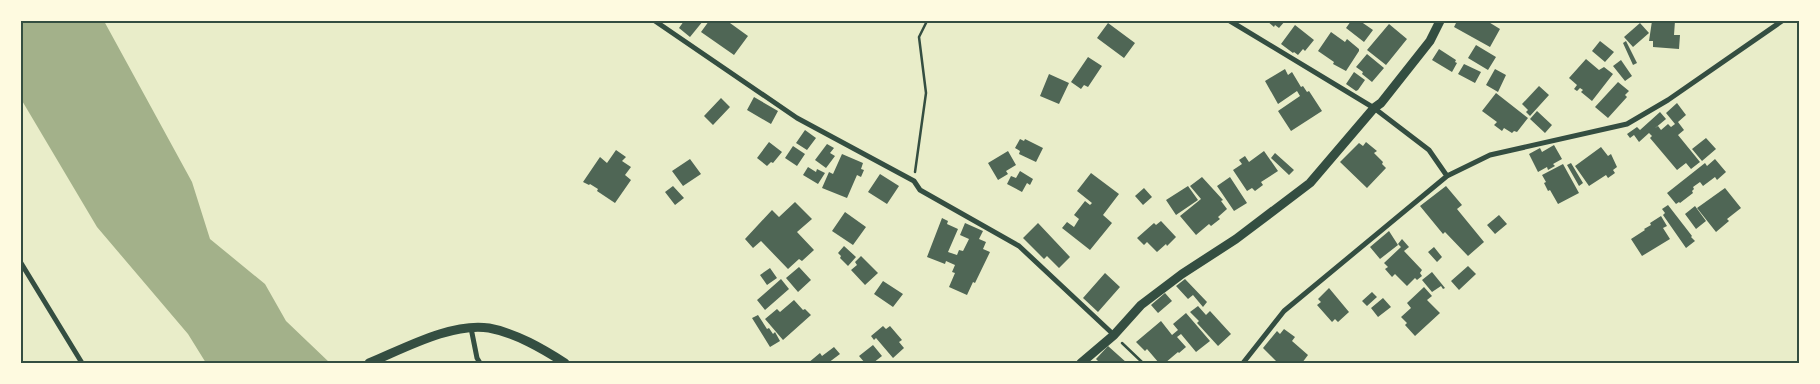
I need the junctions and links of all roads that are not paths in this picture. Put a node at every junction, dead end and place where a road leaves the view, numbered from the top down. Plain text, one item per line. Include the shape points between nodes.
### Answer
1 (655, 21) edge
2 (1230, 21) edge
3 (1440, 21) edge
4 (1782, 21) edge
5 (1374, 108) junction
6 (1447, 176) junction
7 (21, 263) edge
8 (471, 328) junction
9 (1114, 335) junction
10 (82, 363) edge
11 (370, 363) edge
12 (480, 363) edge
13 (566, 363) edge
14 (1081, 363) edge
15 (1243, 363) edge

1 - 9 street via 797,118 914,181 920,190 1019,246
2 - 5 street
3 - 5 street via 1430,41 1381,104
4 - 6 street via 1668,100 1627,124 1490,155
5 - 6 street via 1429,150
5 - 9 street via 1310,183 1141,305
6 - 15 street via 1284,311
7 - 10 street
8 - 11 street via 449,331
8 - 12 street
8 - 13 street via 490,328 532,342
9 - 14 street

